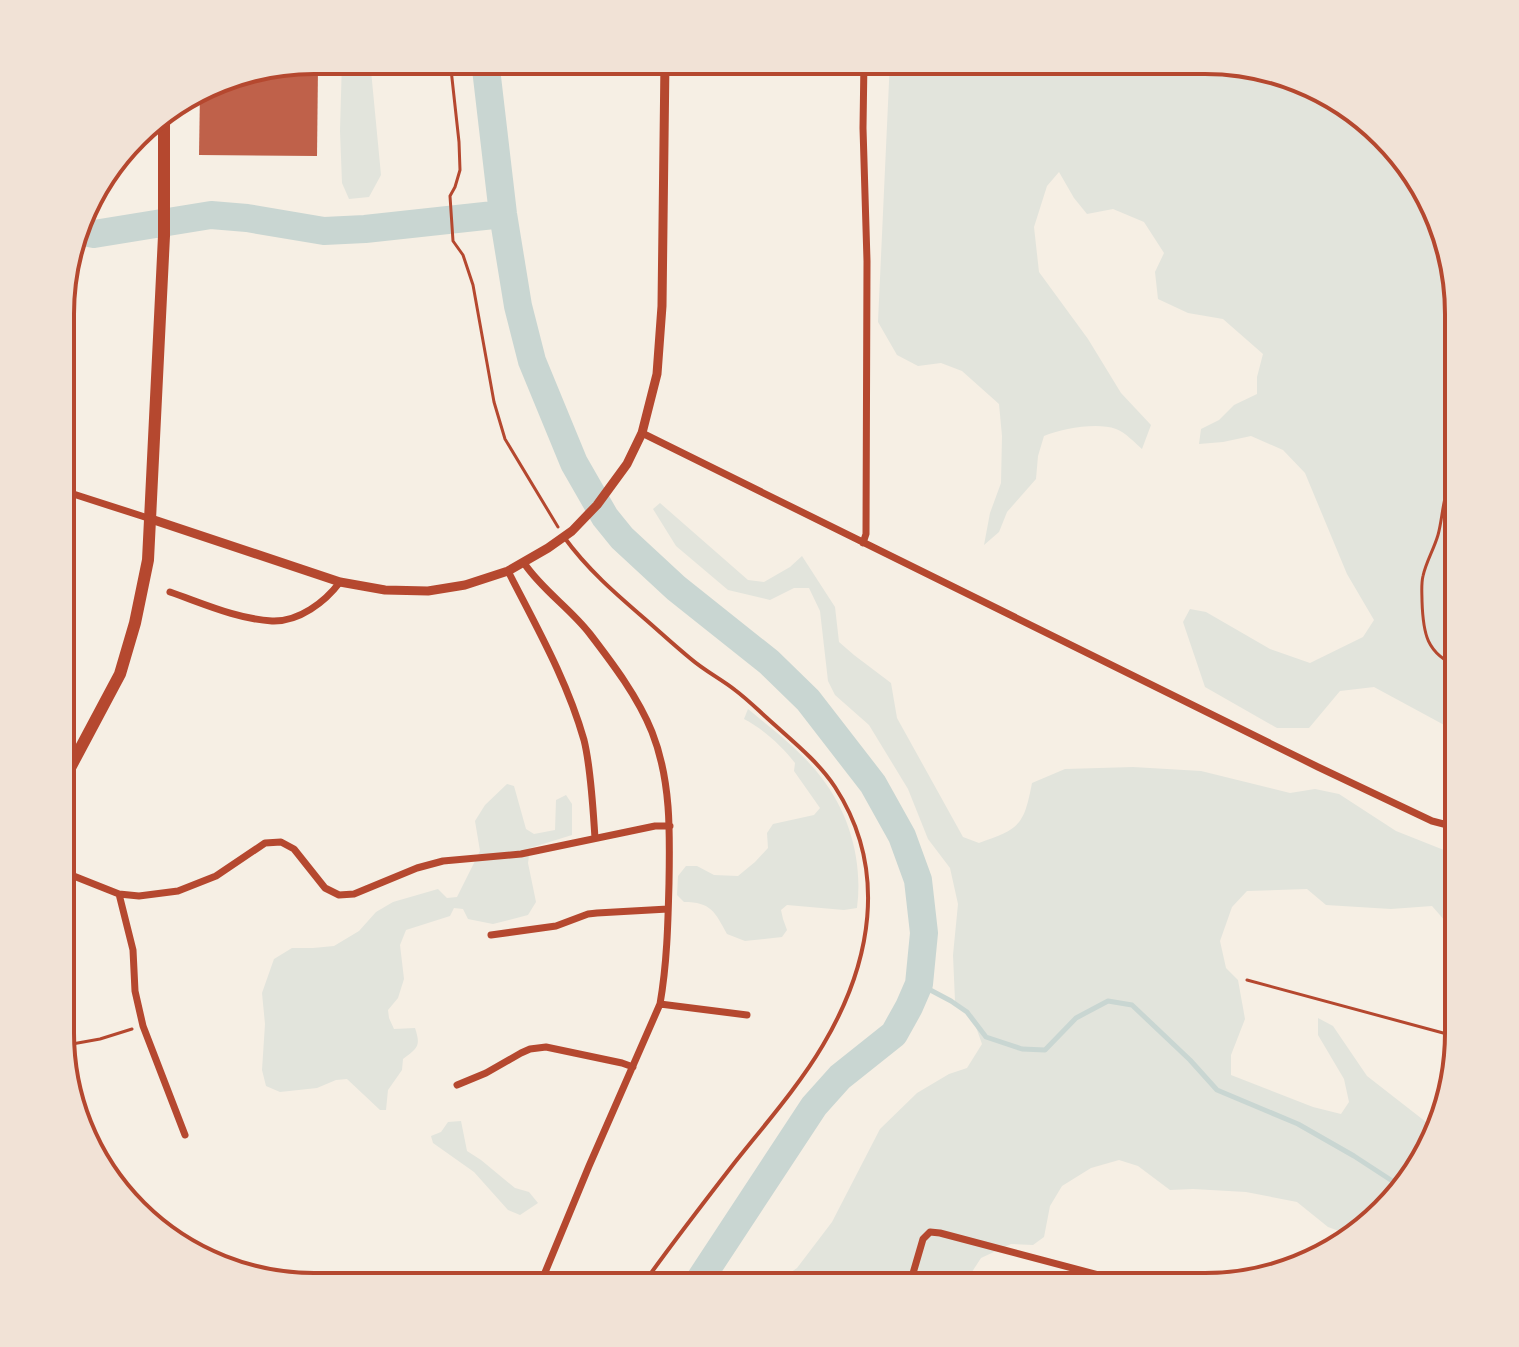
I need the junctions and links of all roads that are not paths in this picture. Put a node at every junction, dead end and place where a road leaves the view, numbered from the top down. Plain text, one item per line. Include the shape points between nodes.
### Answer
1 (665, 74) edge
2 (864, 75) edge
3 (164, 128) edge
4 (642, 433) junction
5 (74, 494) edge
6 (151, 519) junction
7 (568, 534) junction
8 (863, 543) junction
9 (524, 563) junction
10 (508, 571) junction
11 (340, 582) junction
12 (170, 592) dead end
13 (75, 759) edge
14 (1445, 824) edge
15 (670, 826) junction
16 (595, 838) junction
17 (75, 876) edge
18 (119, 894) junction
19 (668, 909) junction
20 (491, 935) dead end
21 (660, 1004) junction
22 (747, 1015) dead end
23 (633, 1067) junction
24 (457, 1085) dead end
25 (185, 1135) dead end
26 (913, 1272) edge
27 (1088, 1272) edge
28 (545, 1273) edge
29 (651, 1273) edge

1 - 4 street via 662,306 657,374
2 - 8 street
3 - 6 highway
4 - 7 street via 597,505
4 - 8 street
5 - 6 street
6 - 11 street
6 - 13 highway via 148,560 120,674
7 - 9 street
7 - 29 lane via 585,564 616,593 821,769 849,812 869,889 863,950 824,1044
8 - 14 street
9 - 10 street
9 - 15 street via 590,634 646,717 660,759
10 - 11 street via 428,591
10 - 16 street via 573,706 585,744
11 - 12 street via 322,603 274,621
15 - 16 street
15 - 19 street
16 - 18 street via 521,854 443,861 339,895 325,888 294,849 281,842 265,843 216,876 178,891
17 - 18 street
18 - 25 street via 143,1026
19 - 20 street via 597,913 556,926
19 - 21 street
21 - 22 street
21 - 23 street
23 - 24 street via 546,1047 530,1049
23 - 28 street
26 - 27 street via 930,1232

